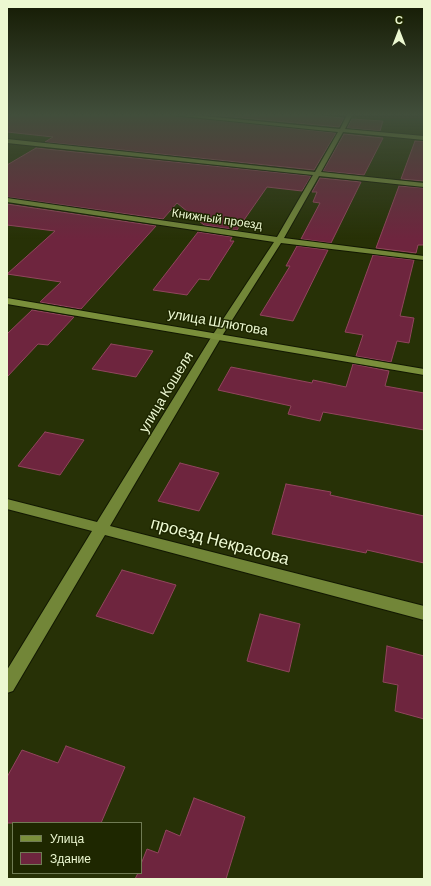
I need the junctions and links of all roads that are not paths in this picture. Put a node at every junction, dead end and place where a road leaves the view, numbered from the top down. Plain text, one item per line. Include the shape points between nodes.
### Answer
1 (155, 156) edge
2 (326, 156) edge
3 (316, 173) junction
4 (424, 185) edge
5 (7, 200) edge
6 (279, 240) junction
7 (424, 258) edge
8 (7, 301) edge
9 (217, 336) junction
10 (424, 372) edge
11 (7, 504) edge
12 (101, 529) junction
13 (424, 613) edge
14 (7, 685) edge

1 - 3 street
2 - 3 street, улица Кошеля
3 - 4 street
3 - 6 street, улица Кошеля
5 - 6 street, Книжный проезд
6 - 7 street, Книжный проезд
6 - 9 street, улица Кошеля
8 - 9 main road, улица Шлютова
9 - 10 main road, улица Шлютова
9 - 12 street, улица Кошеля
11 - 12 street, проезд Некрасова
12 - 13 street, проезд Некрасова
12 - 14 street, улица Кошеля

